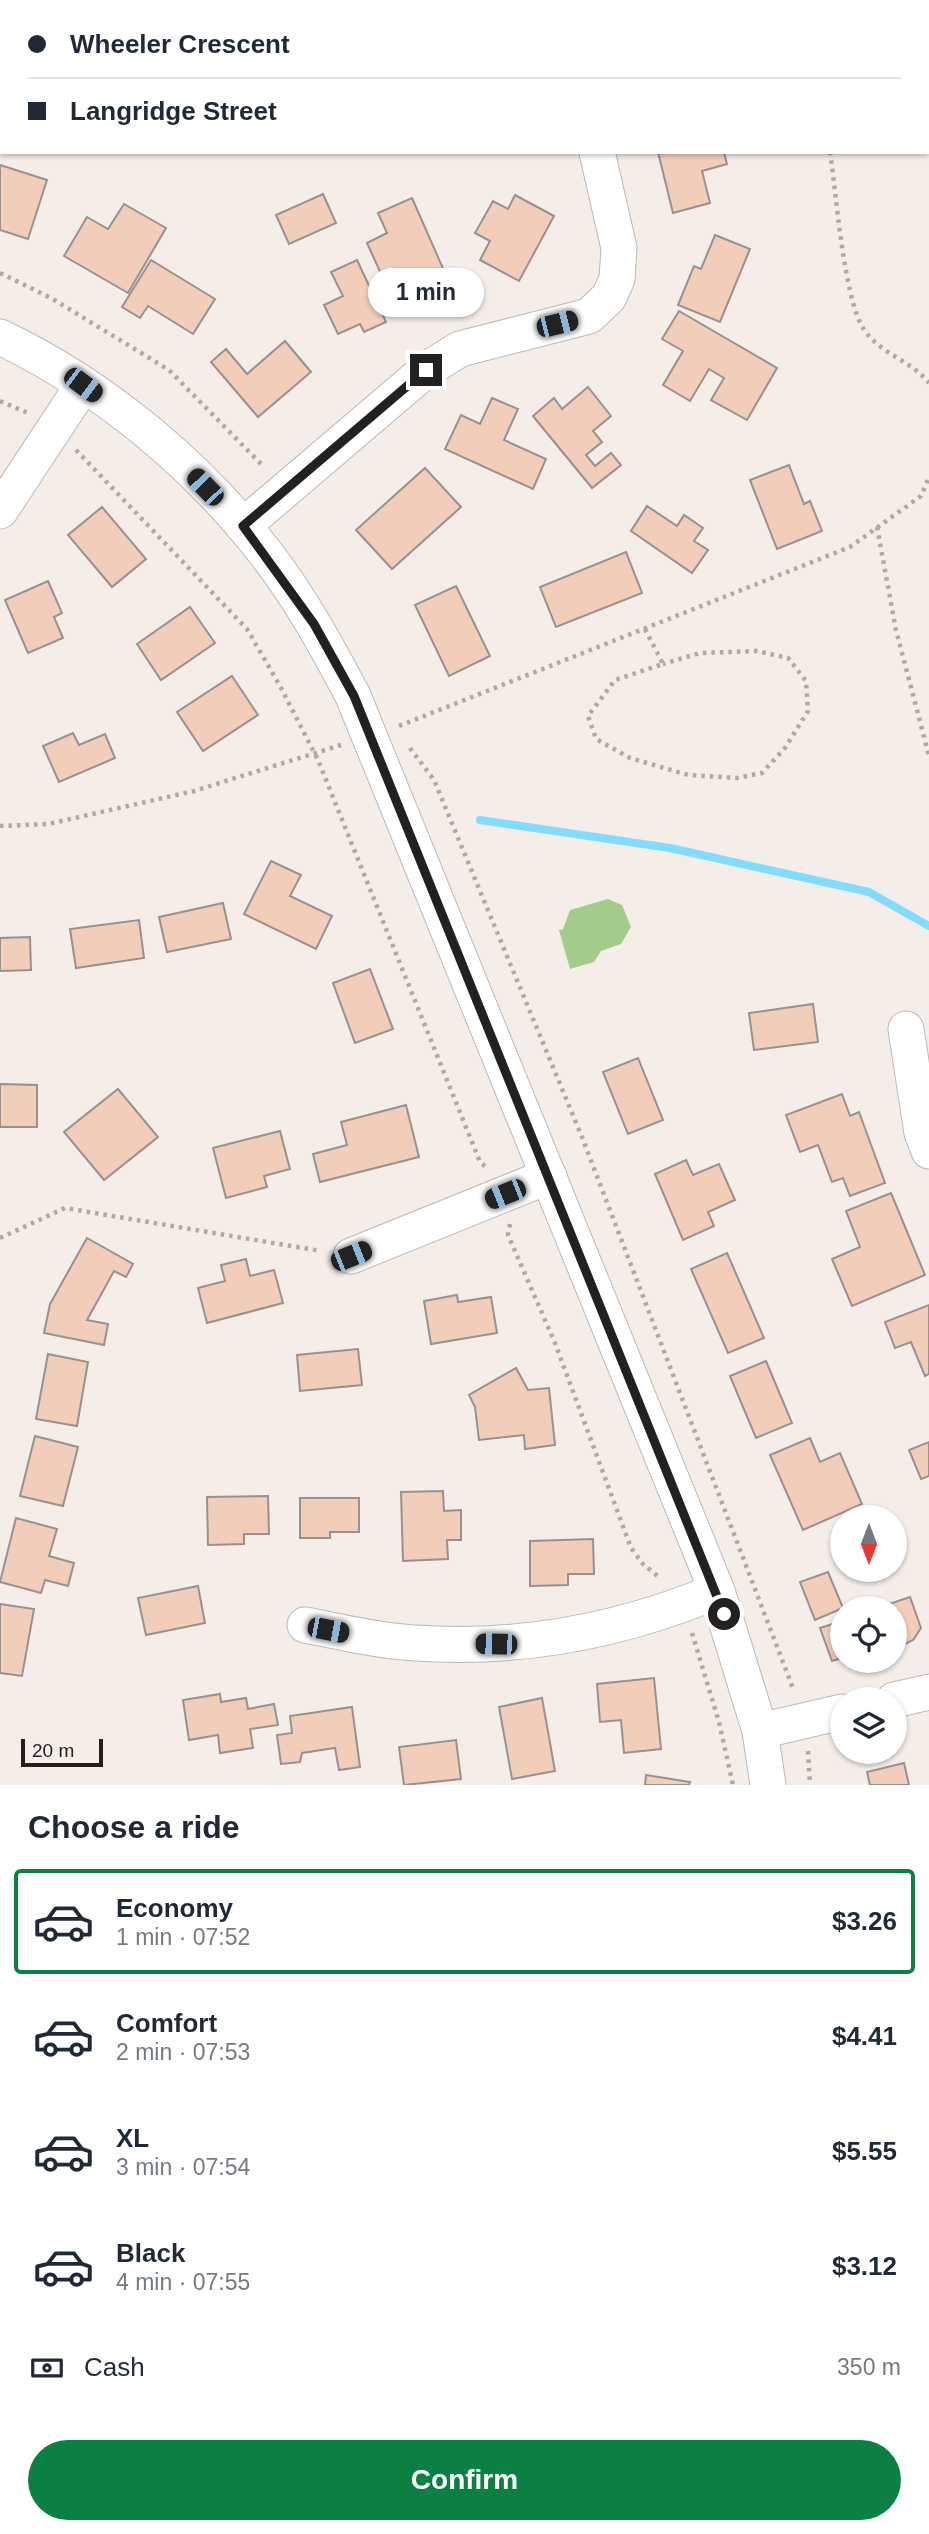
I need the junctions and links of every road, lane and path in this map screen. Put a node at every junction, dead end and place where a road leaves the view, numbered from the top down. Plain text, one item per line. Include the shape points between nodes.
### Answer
1 (597, 154) edge
2 (830, 154) edge
3 (0, 273) edge
4 (0, 337) edge
5 (929, 383) edge
6 (83, 385) junction
7 (0, 401) edge
8 (32, 414) dead end
9 (72, 446) dead end
10 (272, 475) dead end
11 (929, 477) edge
12 (0, 511) edge
13 (243, 526) junction
14 (877, 527) junction
15 (645, 629) junction
16 (663, 664) junction
17 (349, 743) dead end
18 (314, 752) junction
19 (929, 755) edge
20 (0, 826) edge
21 (906, 1029) dead end
22 (929, 1152) edge
23 (490, 1171) dead end
24 (549, 1176) junction
25 (512, 1213) dead end
26 (0, 1238) edge
27 (351, 1256) joint
28 (668, 1585) dead end
29 (717, 1591) junction
30 (689, 1623) dead end
31 (305, 1625) dead end
32 (929, 1692) edge
33 (795, 1693) dead end
34 (907, 1697) edge
35 (830, 1715) edge
36 (761, 1731) junction
37 (806, 1739) dead end
38 (733, 1785) edge
39 (768, 1785) edge
40 (810, 1785) edge

1 - 13 street via 619,248 617,279 609,297 589,316 460,349 426,370
2 - 5 path via 852,297 862,327 880,348
3 - 10 path via 51,298 169,370
4 - 6 street
6 - 12 street
6 - 13 street via 167,448
7 - 8 path
9 - 18 path via 247,629
11 - 14 path via 920,496
13 - 24 street via 314,624 354,696
14 - 15 path via 850,547
14 - 19 path via 895,630
15 - 16 path
15 - 33 path via 394,728 434,780 582,1138
16 - 16 path via 615,680 588,716 596,739 629,758 688,775 737,778 762,773 785,748 808,710 806,681 788,658 757,651 711,652
17 - 18 path
18 - 20 path via 194,791 48,824
18 - 23 path via 480,1162
21 - 22 street
24 - 27 street
24 - 29 street
25 - 28 path via 508,1236 555,1343 631,1548
26 - 27 path via 65,1208
29 - 31 street via 616,1626 536,1641 415,1643
29 - 36 street
30 - 38 path
32 - 34 street
35 - 36 street
36 - 39 street
37 - 40 path

